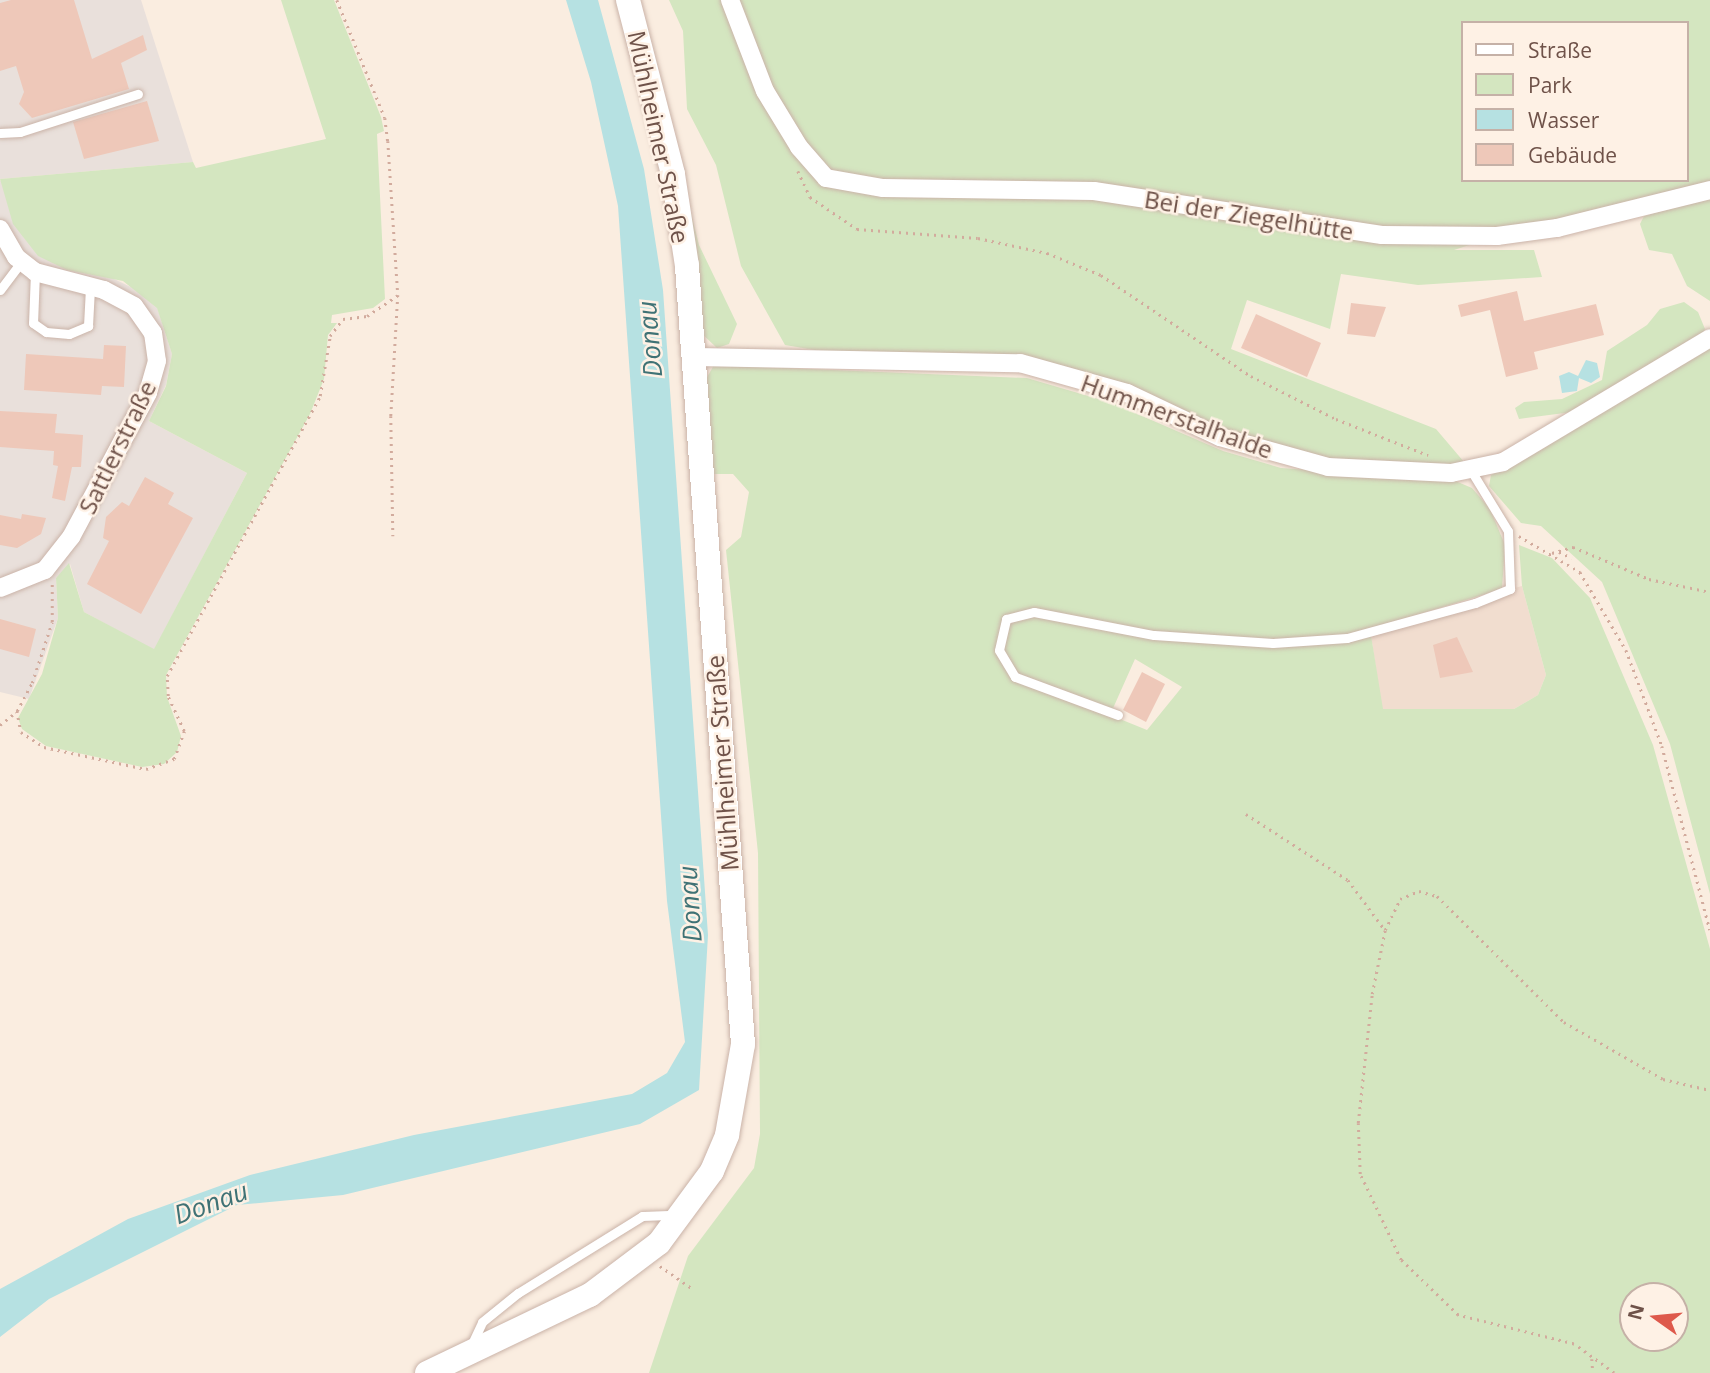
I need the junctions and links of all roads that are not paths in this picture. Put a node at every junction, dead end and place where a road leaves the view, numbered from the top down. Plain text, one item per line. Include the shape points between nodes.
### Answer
1 (628, 0) edge
2 (730, 0) edge
3 (138, 94) dead end
4 (0, 133) edge
5 (1710, 190) edge
6 (0, 229) edge
7 (29, 267) junction
8 (90, 288) junction
9 (0, 290) edge
10 (1710, 338) edge
11 (694, 357) junction
12 (1470, 469) junction
13 (0, 589) edge
14 (1118, 715) dead end
15 (684, 1215) junction
16 (468, 1351) junction
17 (427, 1373) edge

1 - 11 main road, Mühlheimer Straße via 673,174
2 - 5 street, Bei der Ziegelhütte via 796,154 826,178 883,188 1094,191 1382,235 1497,236 1557,228
3 - 4 lane via 20,132
6 - 7 street
7 - 8 street, Sattlerstraße
7 - 8 lane via 33,323 46,332 69,334 88,326
7 - 9 lane
8 - 13 street, Sattlerstraße via 134,306 153,333 157,361 148,393 71,537 45,570
10 - 12 street, Hummerstalhalde via 1503,462
11 - 12 street, Hummerstalhalde via 1020,363 1127,393 1220,437 1328,467 1451,473
11 - 15 main road, Mühlheimer Straße via 743,1044 727,1135 712,1171
12 - 14 lane via 1508,531 1510,589 1347,639 1273,643 1154,635 1034,612 1006,620 999,650 1015,677
15 - 16 main road, Mühlheimer Straße via 590,1295
15 - 16 lane via 642,1216 518,1293 482,1322
16 - 17 main road, Mühlheimer Straße

